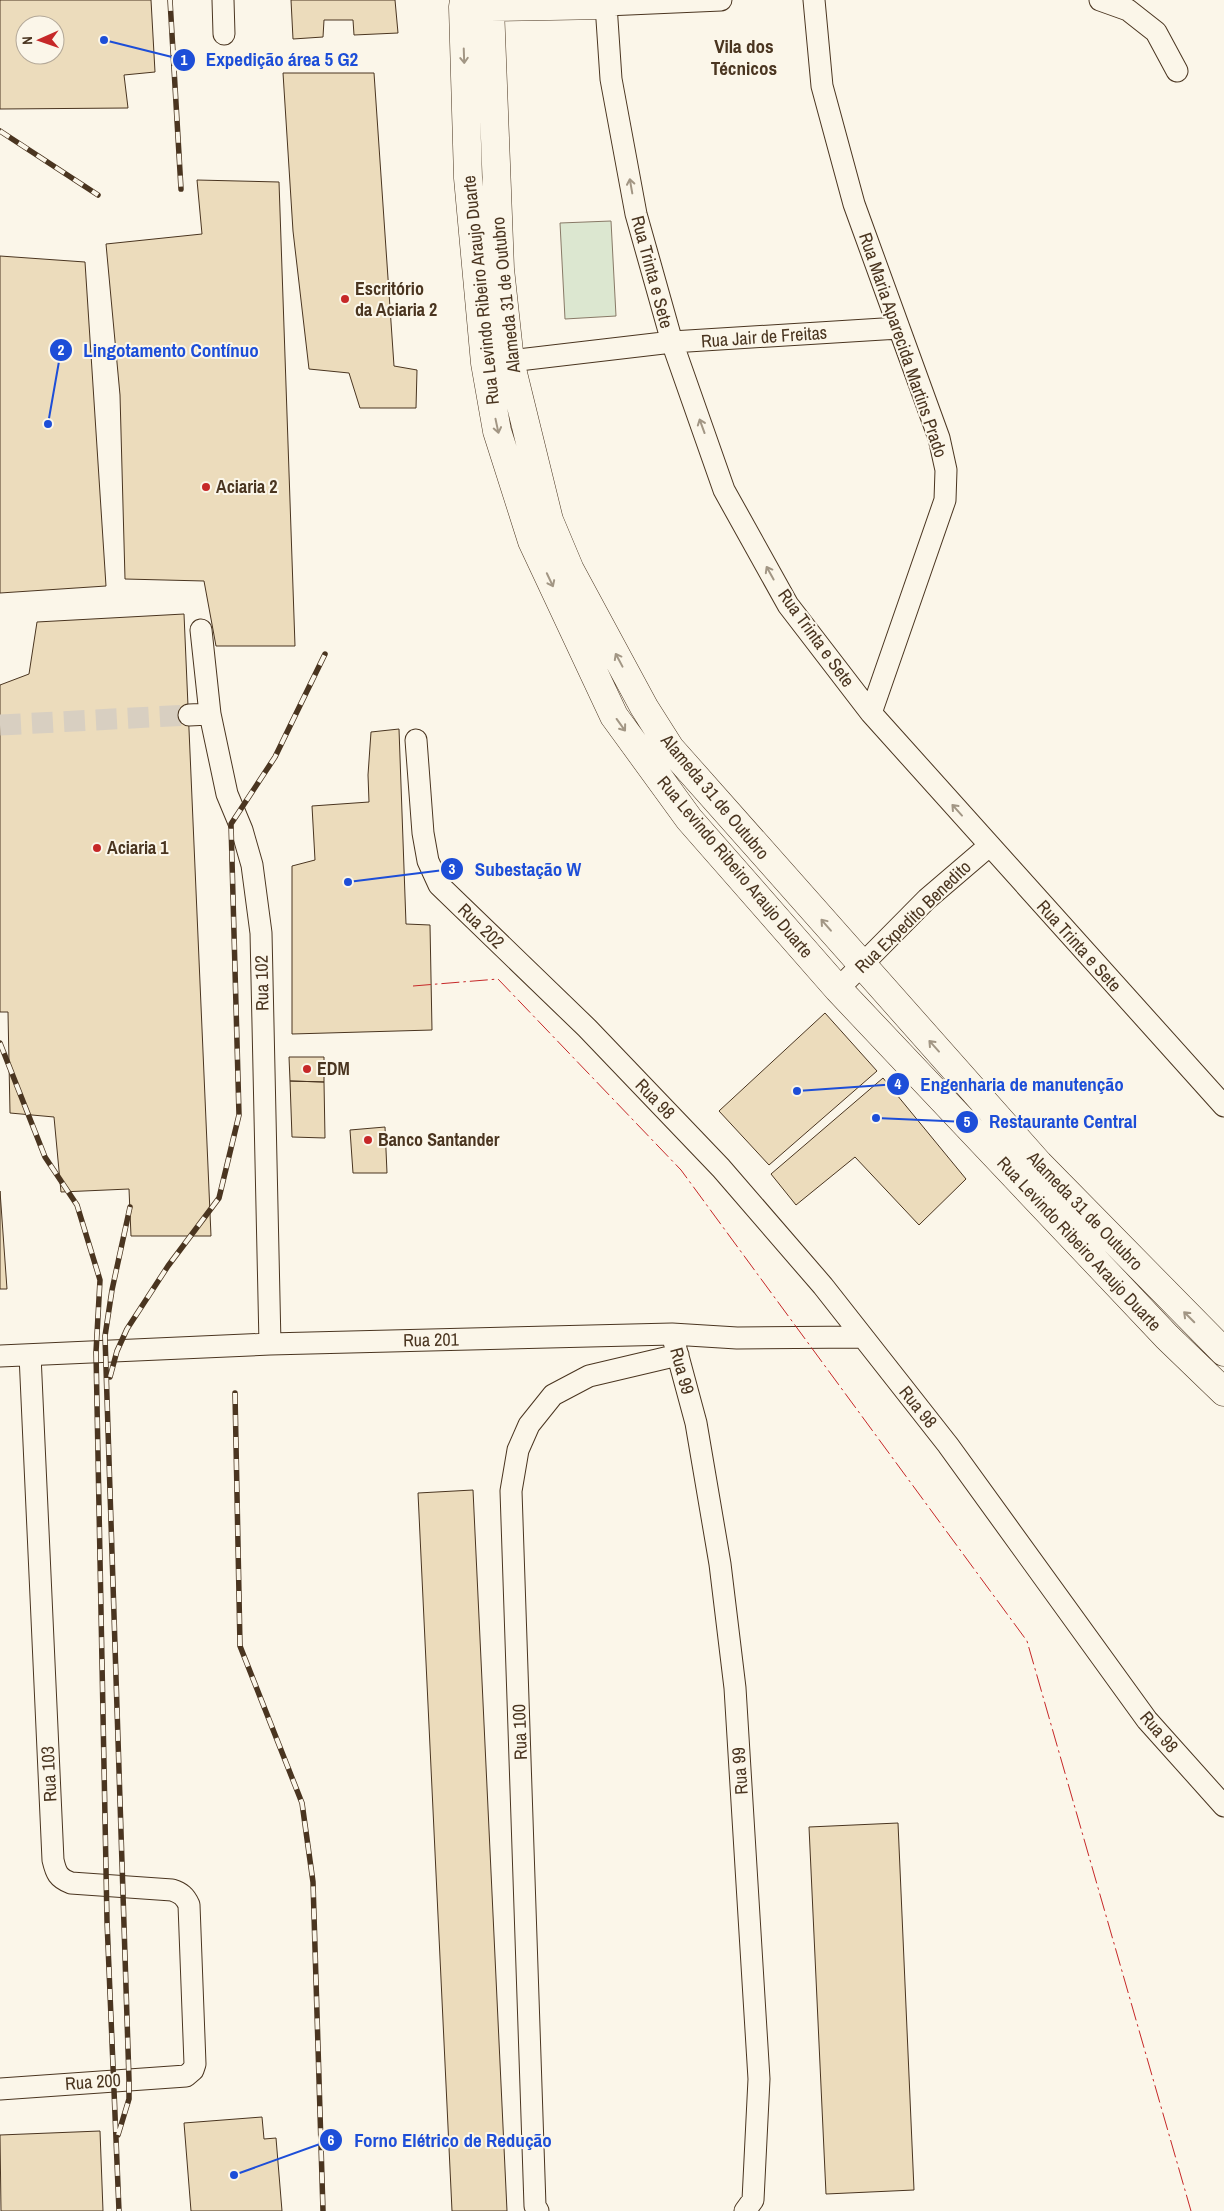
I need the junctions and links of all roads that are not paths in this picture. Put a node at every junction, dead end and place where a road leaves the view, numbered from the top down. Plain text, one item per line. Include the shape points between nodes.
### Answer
1 (223, 0) edge
2 (464, 0) edge
3 (721, 0) edge
4 (814, 0) edge
5 (1100, 0) edge
6 (606, 3) edge
7 (489, 4) edge
8 (224, 34) dead end
9 (1177, 71) dead end
10 (898, 328) junction
11 (672, 342) junction
12 (510, 361) junction
13 (543, 536) junction
14 (200, 630) dead end
15 (871, 713) junction
16 (416, 740) dead end
17 (989, 846) junction
18 (862, 965) junction
19 (838, 989) junction
20 (587, 1028) joint
21 (1224, 1106) edge
22 (672, 1334) junction
23 (862, 1337) junction
24 (270, 1344) junction
25 (1224, 1352) edge
26 (30, 1355) junction
27 (678, 1355) junction
28 (0, 1356) edge
29 (1216, 1385) edge
30 (1224, 1806) edge
31 (186, 2076) joint
32 (0, 2089) edge
33 (538, 2211) edge
34 (745, 2211) edge

1 - 8 street
2 -> 13 main road, Rua Levindo Ribeiro Araujo Duarte via 468,178 485,363 497,431
3 - 6 street
4 - 10 street, Rua Maria Aparecida Martins Prado via 822,86 854,204
5 - 9 street via 1128,10 1156,32
6 - 7 main road
11 -> 6 street, Rua Trinta e Sete via 636,214 611,79
7 - 12 main road, Alameda 31 de Outubro via 500,269
10 - 11 street, Rua Jair de Freitas
10 - 15 street, Rua Maria Aparecida Martins Prado via 938,438 946,470 945,500
11 - 12 street, Rua Jair de Freitas
15 -> 11 street, Rua Trinta e Sete via 788,605 724,490
12 - 13 main road, Alameda 31 de Outubro via 549,520
18 -> 13 main road, Alameda 31 de Outubro via 670,748 644,707 570,570
13 -> 19 main road, Rua Levindo Ribeiro Araujo Duarte via 614,716 689,819
14 - 24 street, Rua 102 via 200,715 242,830 252,866 261,933
17 -> 15 street, Rua Trinta e Sete
16 - 20 street, Rua 202 via 423,833 428,861 439,885
17 - 18 street, Rua Expedito Benedito via 927,900
17 - 21 street, Rua Trinta e Sete
18 - 19 street, Rua Expedito Benedito
25 -> 18 main road, Alameda 31 de Outubro via 1039,1164
19 - 29 main road, Rua Levindo Ribeiro Araujo Duarte
20 - 23 street, Rua 98 via 721,1168 823,1286
22 - 23 street, Rua 201 via 737,1338
22 - 24 street, Rua 201
22 - 27 street, Rua 99
23 - 30 street, Rua 98 via 948,1446 1147,1720
24 - 26 street, Rua 201
26 - 28 street, Rua 201
26 - 31 street, Rua 103 via 53,1860 61,1880 71,1883 172,1890 185,1897 189,1905 195,2064
27 - 33 street, Rua 100 via 589,1376 553,1395 529,1425 518,1450 512,1501
27 - 34 street, Rua 99 via 696,1423 717,1545 735,1688 759,2078 753,2200
31 - 32 street, Rua 200

